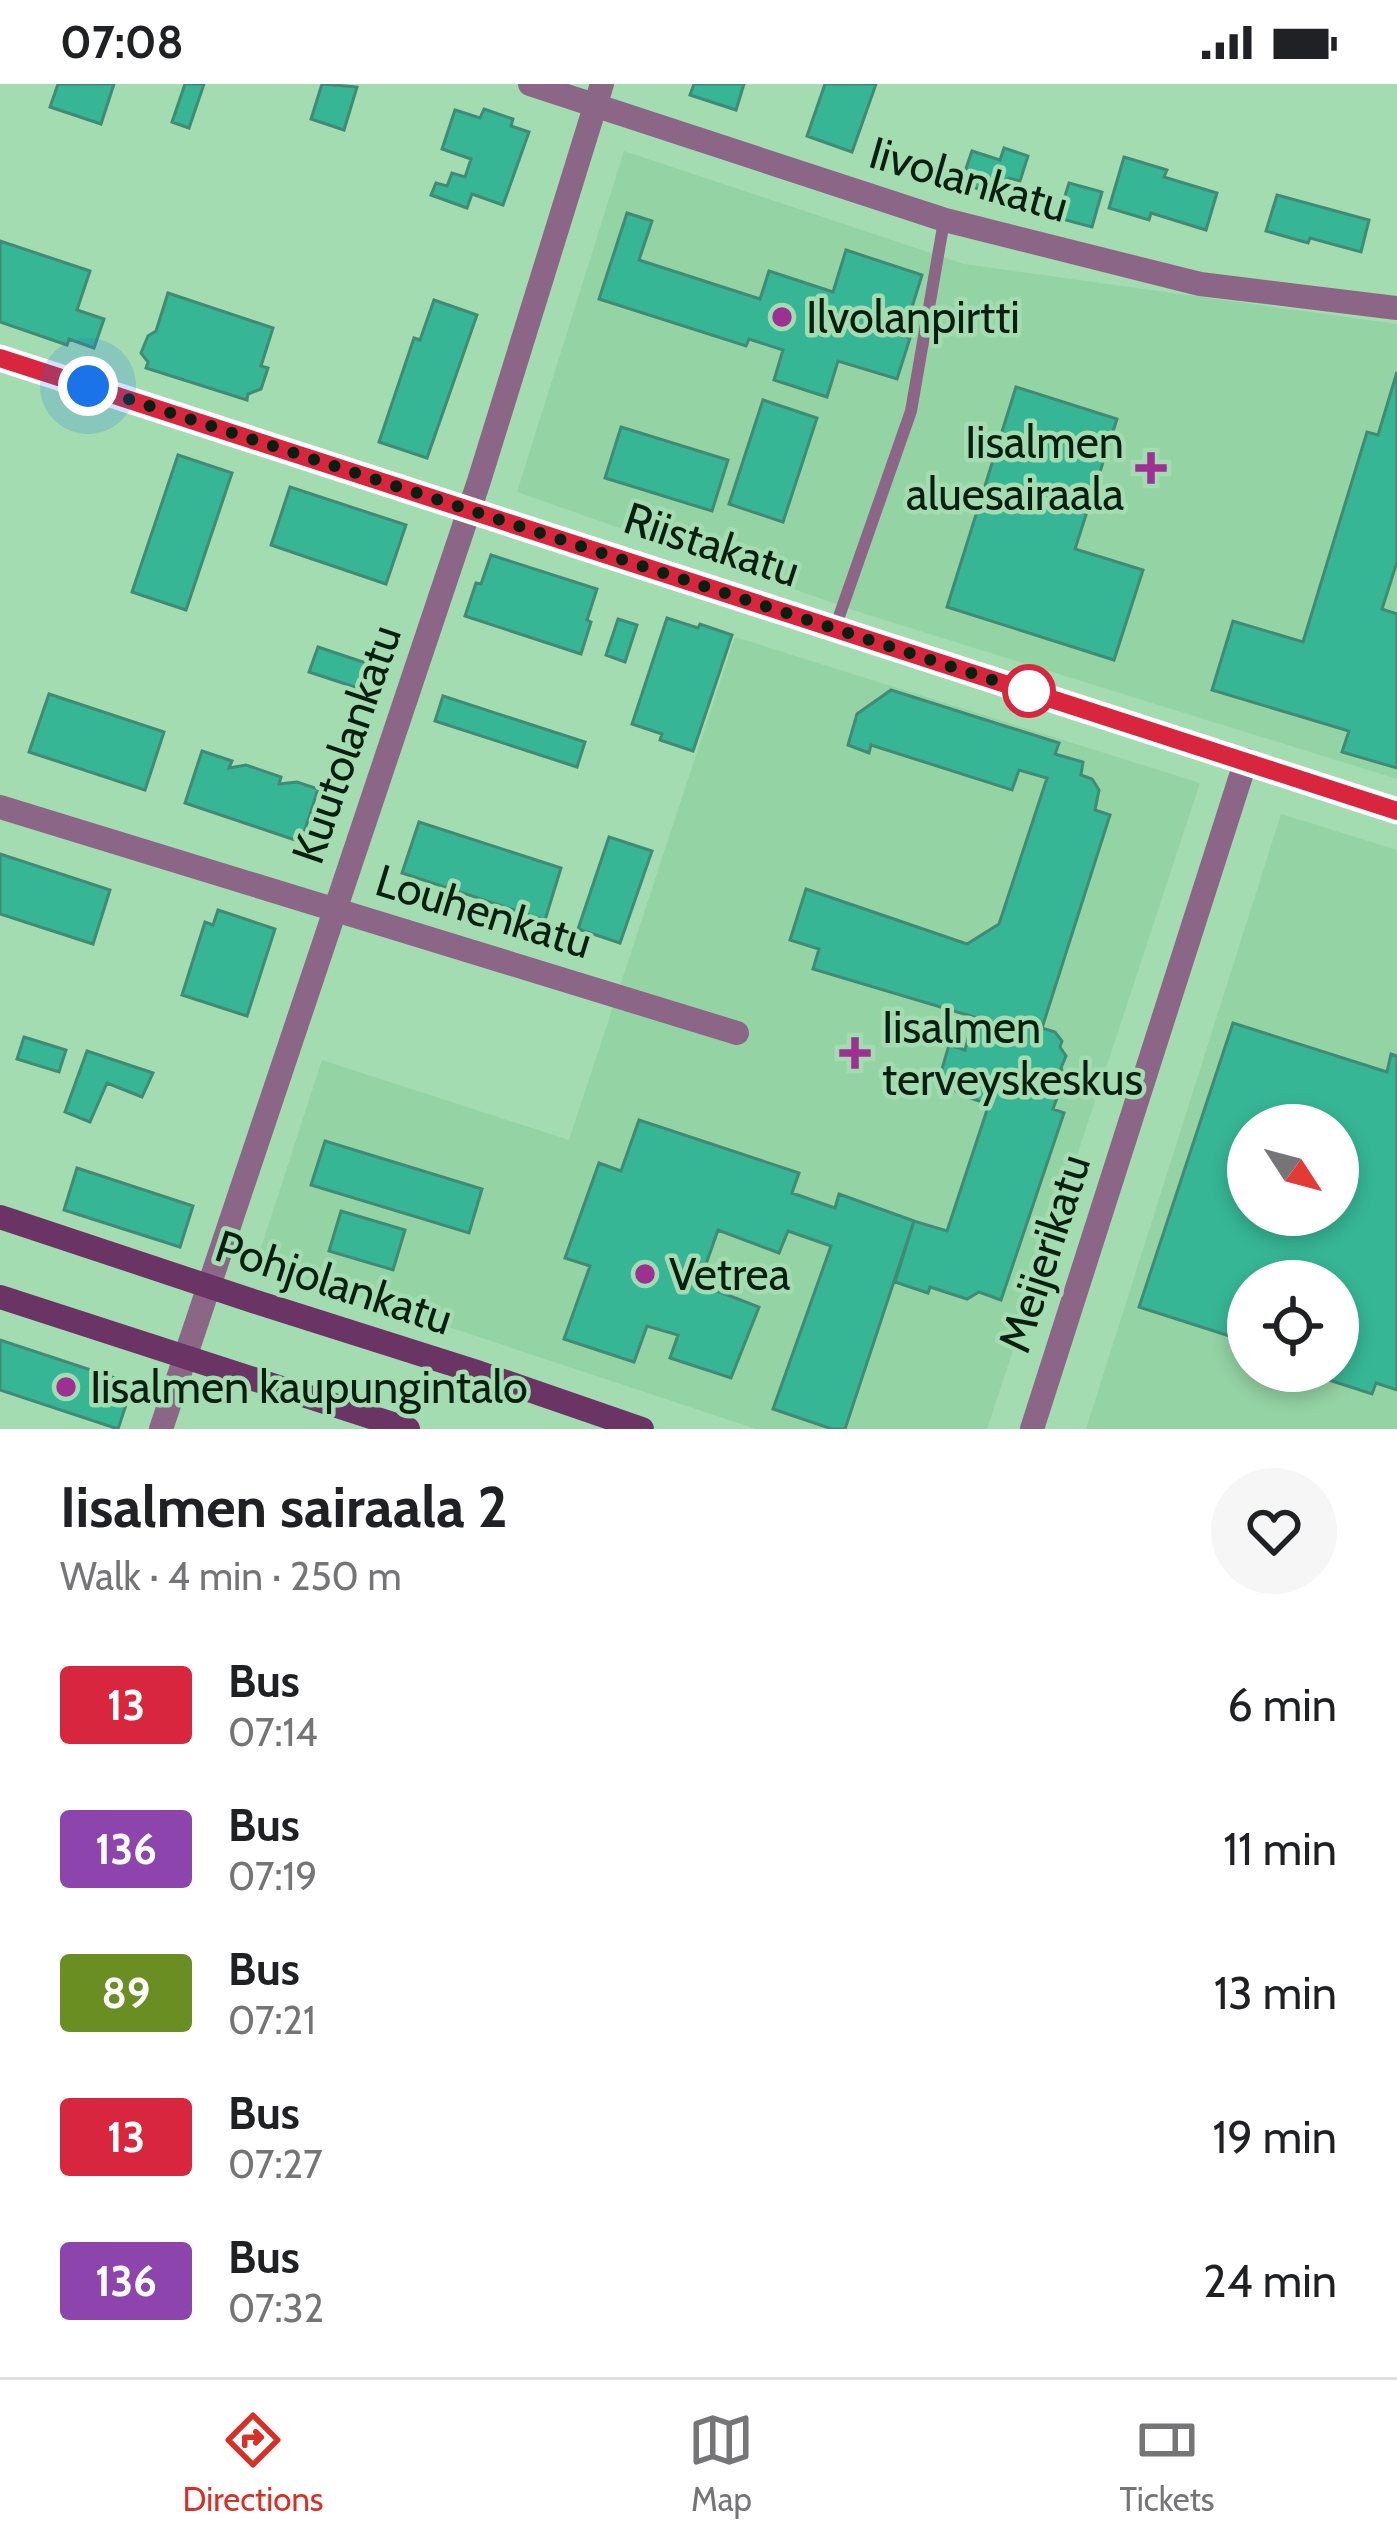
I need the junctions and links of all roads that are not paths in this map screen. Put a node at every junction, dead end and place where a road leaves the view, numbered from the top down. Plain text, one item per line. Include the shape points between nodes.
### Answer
1 (530, 84) edge
2 (598, 95) edge
3 (945, 220) junction
4 (1397, 308) edge
5 (0, 358) edge
6 (469, 510) junction
7 (836, 628) junction
8 (1246, 760) junction
9 (0, 808) edge
10 (1397, 812) edge
11 (335, 909) junction
12 (737, 1033) dead end
13 (0, 1217) edge
14 (208, 1286) junction
15 (0, 1297) edge
16 (184, 1358) junction
17 (161, 1429) edge
18 (408, 1429) edge
19 (642, 1429) edge
20 (1032, 1429) edge

1 - 2 street, Iivolankatu
2 - 3 street, Iivolankatu
2 - 6 street, Kuutolankatu
3 - 4 street, Iivolankatu via 1200,284
3 - 7 lane via 911,411
5 - 6 street, Riistakatu
6 - 7 street, Riistakatu
6 - 11 street, Kuutolankatu
7 - 8 street, Riistakatu
8 - 10 street, Riistakatu
8 - 20 street, Meijerikatu
9 - 11 street, Louhenkatu
11 - 12 street, Louhenkatu
11 - 14 street, Kuutolankatu
13 - 14 main road, Pohjolankatu
14 - 16 street, Kuutolankatu
14 - 19 main road, Pohjolankatu
15 - 16 main road
16 - 17 street, Kuutolankatu
16 - 18 main road

